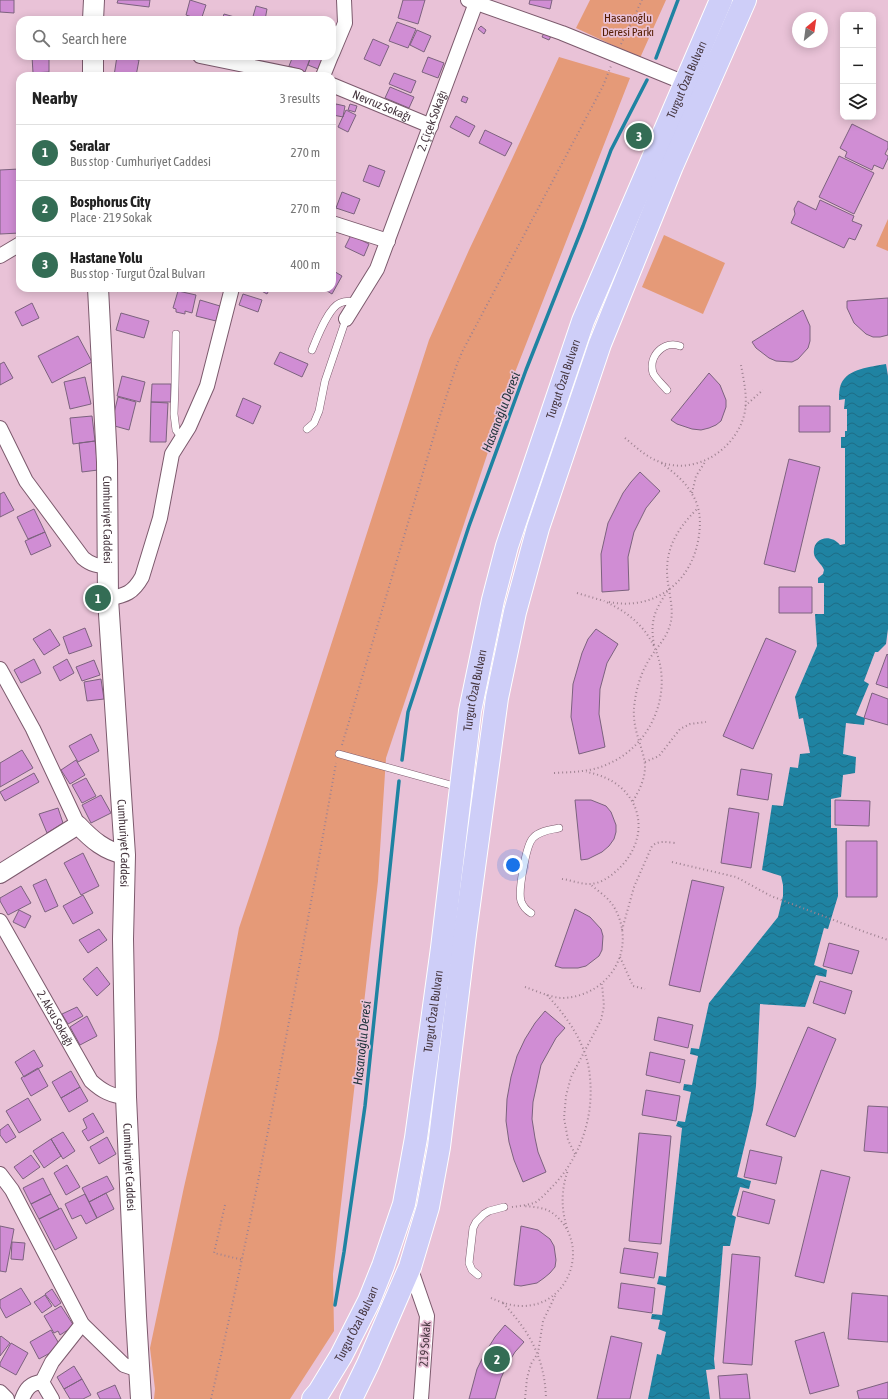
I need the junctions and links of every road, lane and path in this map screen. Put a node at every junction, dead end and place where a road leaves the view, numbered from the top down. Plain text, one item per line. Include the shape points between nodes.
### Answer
1 (94, 0) edge
2 (344, 0) edge
3 (642, 0) edge
4 (721, 0) edge
5 (746, 0) edge
6 (474, 1) edge
7 (93, 16) edge
8 (336, 45) edge
9 (616, 54) junction
10 (93, 60) edge
11 (220, 60) edge
12 (330, 60) edge
13 (93, 72) edge
14 (278, 72) edge
15 (325, 72) edge
16 (685, 83) junction
17 (336, 87) edge
18 (431, 126) junction
19 (336, 224) edge
20 (388, 241) junction
21 (16, 246) edge
22 (0, 256) edge
23 (98, 292) edge
24 (231, 292) edge
25 (356, 302) junction
26 (346, 319) joint
27 (176, 334) dead end
28 (680, 346) dead end
29 (312, 350) dead end
30 (741, 364) dead end
31 (667, 390) dead end
32 (763, 390) dead end
33 (745, 406) junction
34 (0, 428) edge
35 (307, 429) dead end
36 (182, 438) junction
37 (625, 438) dead end
38 (706, 461) junction
39 (660, 462) junction
40 (692, 493) junction
41 (698, 508) junction
42 (108, 566) junction
43 (669, 589) junction
44 (577, 593) dead end
45 (108, 599) junction
46 (604, 601) junction
47 (655, 650) junction
48 (0, 669) edge
49 (706, 722) dead end
50 (639, 742) junction
51 (339, 754) junction
52 (645, 762) junction
53 (585, 772) junction
54 (554, 773) dead end
55 (461, 788) junction
56 (633, 801) junction
57 (78, 825) junction
58 (558, 828) dead end
59 (675, 843) dead end
60 (125, 855) junction
61 (672, 862) dead end
62 (0, 874) edge
63 (562, 879) dead end
64 (590, 884) junction
65 (531, 913) dead end
66 (0, 921) edge
67 (622, 931) junction
68 (888, 940) edge
69 (620, 957) junction
70 (602, 984) junction
71 (525, 987) dead end
72 (645, 989) dead end
73 (547, 995) junction
74 (584, 1052) junction
75 (126, 1097) junction
76 (575, 1154) junction
77 (569, 1167) junction
78 (0, 1174) edge
79 (225, 1205) dead end
80 (523, 1206) junction
81 (504, 1207) joint
82 (567, 1231) junction
83 (243, 1260) junction
84 (410, 1268) junction
85 (478, 1275) dead end
86 (556, 1295) junction
87 (491, 1298) dead end
88 (502, 1303) junction
89 (82, 1324) junction
90 (538, 1354) junction
91 (139, 1370) junction
92 (42, 1382) junction
93 (0, 1392) edge
94 (7, 1399) edge
95 (22, 1399) edge
96 (52, 1399) edge
97 (141, 1399) edge
98 (211, 1399) edge
99 (313, 1399) edge
100 (351, 1399) edge
101 (421, 1399) edge
102 (525, 1399) edge
103 (546, 1399) edge

1 - 7 main road
2 - 8 street via 345,23
3 - 9 path
4 - 16 main road, Turgut Özal Bulvarı
5 - 84 main road, Turgut Özal Bulvarı via 672,166 600,344 538,528 517,605 497,698 439,1147 428,1207
6 - 9 street
6 - 18 street, 2. Çiçek Sokağı
9 - 16 street
9 - 51 path via 603,86 456,367
10 - 13 main road
11 - 14 street
12 - 15 street
16 - 55 main road, Turgut Özal Bulvarı via 583,321 507,546 470,711
17 - 18 street, Nevruz Sokağı
18 - 20 street, 2. Çiçek Sokağı
19 - 20 street
20 - 25 street, 2. Çiçek Sokağı via 377,269
21 - 22 street
23 - 42 main road, Cumhuriyet Caddesi via 107,462
24 - 36 street via 206,386
25 - 26 street, 2. Çiçek Sokağı
25 - 29 lane via 348,301 336,306 326,320
26 - 35 lane via 325,381 319,411 314,423
27 - 36 lane via 174,414 176,430
28 - 31 lane via 670,344 663,347 653,360 654,374
30 - 33 path
32 - 33 path
33 - 38 path via 743,418 730,443
34 - 42 street via 26,481 83,558 90,564
36 - 45 street via 172,454 160,518 142,577 125,595
37 - 39 path via 647,456
38 - 39 path via 673,466
38 - 40 path via 696,476
39 - 40 path
40 - 41 path
41 - 43 path via 679,529 672,542 666,570
41 - 43 path via 700,531 695,557 688,570
42 - 45 main road, Cumhuriyet Caddesi
43 - 46 path via 643,602
43 - 47 path via 659,603 652,623
43 - 47 path via 672,618 669,630
44 - 46 path
45 - 60 main road, Cumhuriyet Caddesi
46 - 47 path via 632,618 644,630
47 - 50 path via 646,665 636,694 635,726
47 - 50 path via 662,675 660,703 650,727
48 - 57 street via 33,729
49 - 52 path via 690,724 680,729 660,756
50 - 52 path
50 - 53 path via 622,757
51 - 55 lane
51 - 83 path
52 - 56 path via 643,779
53 - 54 path
53 - 56 path via 600,774 613,781 624,789
55 - 99 main road, Turgut Özal Bulvarı via 442,948 404,1204 369,1301 341,1356
56 - 64 path via 639,826 632,850 610,876
57 - 60 street via 105,849
57 - 62 street
58 - 65 lane via 537,834 527,848 520,895 523,906
59 - 67 path via 663,842 652,846 634,887
60 - 75 main road, Cumhuriyet Caddesi via 123,939
61 - 68 path via 736,877 771,896
63 - 64 path
64 - 67 path via 614,906
66 - 75 street, 2. Aksu Sokağı via 91,1081 108,1094
67 - 69 path
69 - 70 path
69 - 72 path via 633,986
70 - 73 path via 587,993 575,996 562,998
70 - 74 path via 604,1006 601,1020
71 - 73 path
73 - 74 path via 573,1029
74 - 76 path via 590,1077 590,1099 588,1120
74 - 76 path via 571,1076 564,1118 568,1140
75 - 91 main road, Cumhuriyet Caddesi
76 - 77 path
77 - 80 path via 536,1202
77 - 82 path via 562,1197
78 - 89 street via 12,1190
79 - 83 path via 214,1253
80 - 81 path
80 - 82 path via 539,1207 550,1212
81 - 85 lane via 484,1214 473,1228 469,1263
82 - 86 path via 573,1246 573,1259 570,1272
83 - 98 path
84 - 100 main road, Turgut Özal Bulvarı
84 - 101 street, 219 Sokak via 427,1316
86 - 88 path via 534,1305
86 - 90 path via 542,1321
87 - 88 path
88 - 90 path via 523,1327
89 - 91 street via 124,1365
89 - 92 street via 52,1362
90 - 102 path via 531,1364
90 - 103 path
91 - 97 main road, Cumhuriyet Caddesi
92 - 95 street via 34,1382 25,1391
92 - 96 street
93 - 94 street

